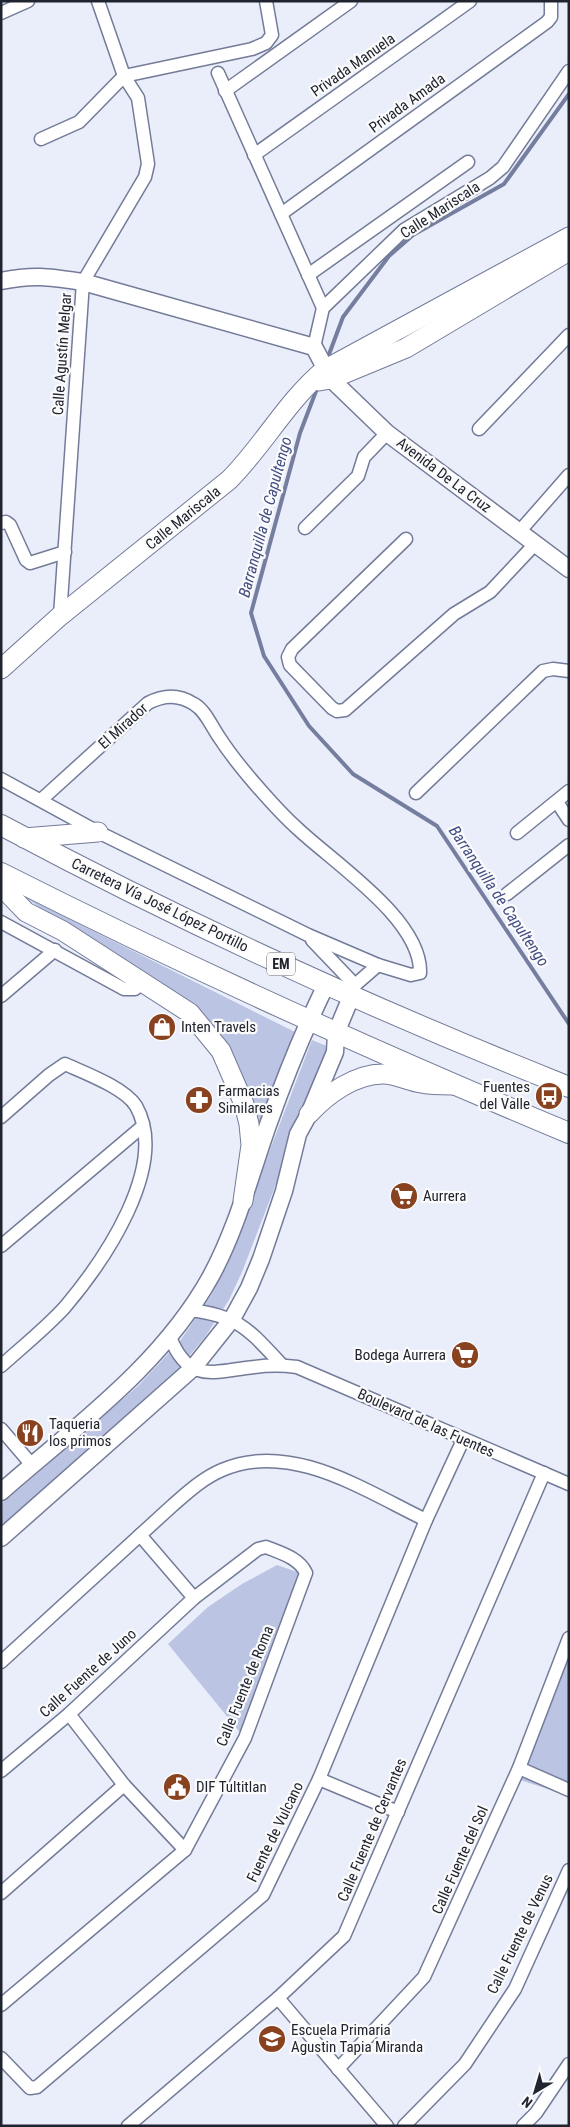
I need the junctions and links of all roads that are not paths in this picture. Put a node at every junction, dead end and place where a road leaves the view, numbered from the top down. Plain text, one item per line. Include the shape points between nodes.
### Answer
1 (28, 1) edge
2 (98, 1) edge
3 (266, 1) edge
4 (351, 1) edge
5 (470, 1) edge
6 (551, 1) edge
7 (1, 13) edge
8 (569, 71) edge
9 (218, 73) dead end
10 (124, 76) junction
11 (226, 91) junction
12 (40, 139) dead end
13 (254, 155) junction
14 (468, 162) dead end
15 (281, 214) junction
16 (568, 249) edge
17 (308, 275) junction
18 (1, 281) edge
19 (83, 282) junction
20 (323, 308) junction
21 (569, 335) edge
22 (314, 347) junction
23 (323, 376) junction
24 (478, 430) dead end
25 (387, 432) junction
26 (569, 475) edge
27 (1, 523) edge
28 (305, 528) dead end
29 (519, 532) junction
30 (406, 539) dead end
31 (535, 544) junction
32 (65, 552) junction
33 (569, 569) edge
34 (60, 616) junction
35 (1, 669) edge
36 (569, 671) edge
37 (1, 779) edge
38 (569, 791) edge
39 (416, 793) dead end
40 (41, 800) junction
41 (557, 802) junction
42 (569, 820) edge
43 (1, 825) edge
44 (98, 832) junction
45 (517, 833) dead end
46 (24, 838) junction
47 (569, 845) edge
48 (1, 874) edge
49 (1, 886) edge
50 (507, 894) dead end
51 (1, 922) edge
52 (308, 935) junction
53 (55, 950) junction
54 (378, 965) junction
55 (142, 982) junction
56 (326, 985) junction
57 (353, 991) junction
58 (1, 996) edge
59 (308, 1021) junction
60 (336, 1033) junction
61 (454, 1085) junction
62 (569, 1087) edge
63 (309, 1114) junction
64 (1, 1117) edge
65 (143, 1126) junction
66 (569, 1133) edge
67 (243, 1201) junction
68 (1, 1246) edge
69 (190, 1310) junction
70 (232, 1319) junction
71 (170, 1337) junction
72 (282, 1365) junction
73 (1, 1366) edge
74 (193, 1368) junction
75 (1, 1429) edge
76 (463, 1440) junction
77 (32, 1465) junction
78 (544, 1473) junction
79 (569, 1484) edge
80 (1, 1492) edge
81 (426, 1520) junction
82 (140, 1535) junction
83 (1, 1538) edge
84 (194, 1598) junction
85 (569, 1638) edge
86 (1, 1662) edge
87 (69, 1714) junction
88 (519, 1768) junction
89 (1, 1771) edge
90 (319, 1779) junction
91 (124, 1785) junction
92 (569, 1790) edge
93 (398, 1812) junction
94 (185, 1850) junction
95 (569, 1870) edge
96 (566, 1884) edge
97 (1, 1892) edge
98 (278, 1998) junction
99 (1, 2005) edge
100 (1, 2058) edge
101 (569, 2064) edge
102 (338, 2069) junction
103 (128, 2126) edge
104 (387, 2126) edge
105 (404, 2126) edge
106 (523, 2126) edge

1 - 7 street
2 - 10 street, Calle Agustín Melgar
3 - 10 street via 272,34 266,43 252,49
4 - 11 street
5 - 13 street, Privada Manuela
6 - 15 street, Privada Amada via 551,16
8 - 20 street, Calle Mariscala via 502,167 490,178 404,230
9 - 11 street
10 - 12 street via 79,122
10 - 19 street, Calle Agustín Melgar via 138,98 148,171
11 - 13 street
13 - 15 street
14 - 17 street
15 - 17 street
16 - 23 main road, Calle Mariscala via 406,348
17 - 20 street
18 - 19 street via 44,276
19 - 22 street
19 - 32 street, Calle Agustín Melgar
20 - 22 street
21 - 24 street
22 - 23 street
23 - 25 street, Avenida De La Cruz
23 - 34 main road, Calle Mariscala via 229,480
25 - 28 street via 364,458 358,476
25 - 29 street, Avenida De La Cruz
26 - 29 street
27 - 32 street via 10,525 30,563
29 - 31 street, Avenida De La Cruz
30 - 31 street via 292,649 288,657 290,665 332,708 345,710 454,614 490,592
31 - 33 street, Avenida De La Cruz
32 - 34 street, Calle Agustín Melgar
34 - 35 main road, Calle Mariscala
36 - 39 street via 543,671
37 - 40 street
38 - 41 street
40 - 44 street, El Mirador
40 - 54 street, El Mirador via 148,703 161,696 179,696 196,704 256,785 298,829 374,894 412,940 420,962 420,973 411,975
41 - 42 street
41 - 45 street
43 - 46 main road, Carretera Vía José López Portillo / EM
44 - 46 main road
44 - 52 street, El Mirador
46 - 56 main road, Carretera Vía José López Portillo / EM via 148,902
47 - 50 street
48 - 59 main road
49 - 55 main road via 26,912 63,931
51 - 53 street
52 - 54 street, El Mirador
52 - 57 street
53 - 55 street via 124,989 135,989
53 - 58 street
54 - 57 street
55 - 67 main road via 190,1013 221,1051 232,1073 244,1104 251,1145
56 - 57 main road, Carretera Vía José López Portillo / EM
56 - 59 street
57 - 60 street
57 - 62 main road, Carretera Vía José López Portillo / EM via 426,1030
59 - 60 main road
59 - 67 street
60 - 61 main road
60 - 63 street via 334,1052
61 - 63 main road via 424,1084 383,1074 363,1078 324,1098
61 - 66 main road
63 - 70 street via 298,1134 262,1259
64 - 65 street via 48,1074 65,1064 119,1090 136,1105
65 - 68 street
65 - 73 street via 145,1162 130,1207 110,1246 64,1308
67 - 69 street via 226,1244
69 - 70 street
69 - 71 street
70 - 72 street via 246,1328
70 - 74 street
71 - 74 street via 182,1359
71 - 77 street via 129,1381
72 - 74 street, Boulevard de las Fuentes via 216,1373
72 - 76 street, Boulevard de las Fuentes via 310,1372
74 - 83 street
75 - 77 street
76 - 78 street, Boulevard de las Fuentes
76 - 81 street, Fuente de Vulcano
77 - 80 street
78 - 79 street, Boulevard de las Fuentes
78 - 93 street, Calle Fuente de Cervantes
81 - 82 street via 327,1473 301,1464 270,1460 243,1463 201,1481
81 - 90 street, Fuente de Vulcano
82 - 84 street
82 - 86 street
84 - 87 street, Calle Fuente de Juno
84 - 94 street, Calle Fuente de Roma via 258,1549 266,1547 297,1560 306,1573 244,1738
85 - 88 street, Calle Fuente del Sol
87 - 89 street, Calle Fuente de Juno
87 - 91 street
88 - 92 street
88 - 102 street, Calle Fuente del Sol via 424,1976
90 - 93 street
90 - 100 street, Fuente de Vulcano via 264,1894 36,2087 24,2084
91 - 94 street
91 - 97 street
93 - 98 street, Calle Fuente de Cervantes via 344,1936
94 - 99 street, Calle Fuente de Roma
95 - 96 street, Calle Fuente de Venus
96 - 105 street, Calle Fuente de Venus via 515,1989 465,2064
98 - 102 street
98 - 103 street, Calle Fuente de Cervantes
101 - 106 street via 536,2113
102 - 104 street

